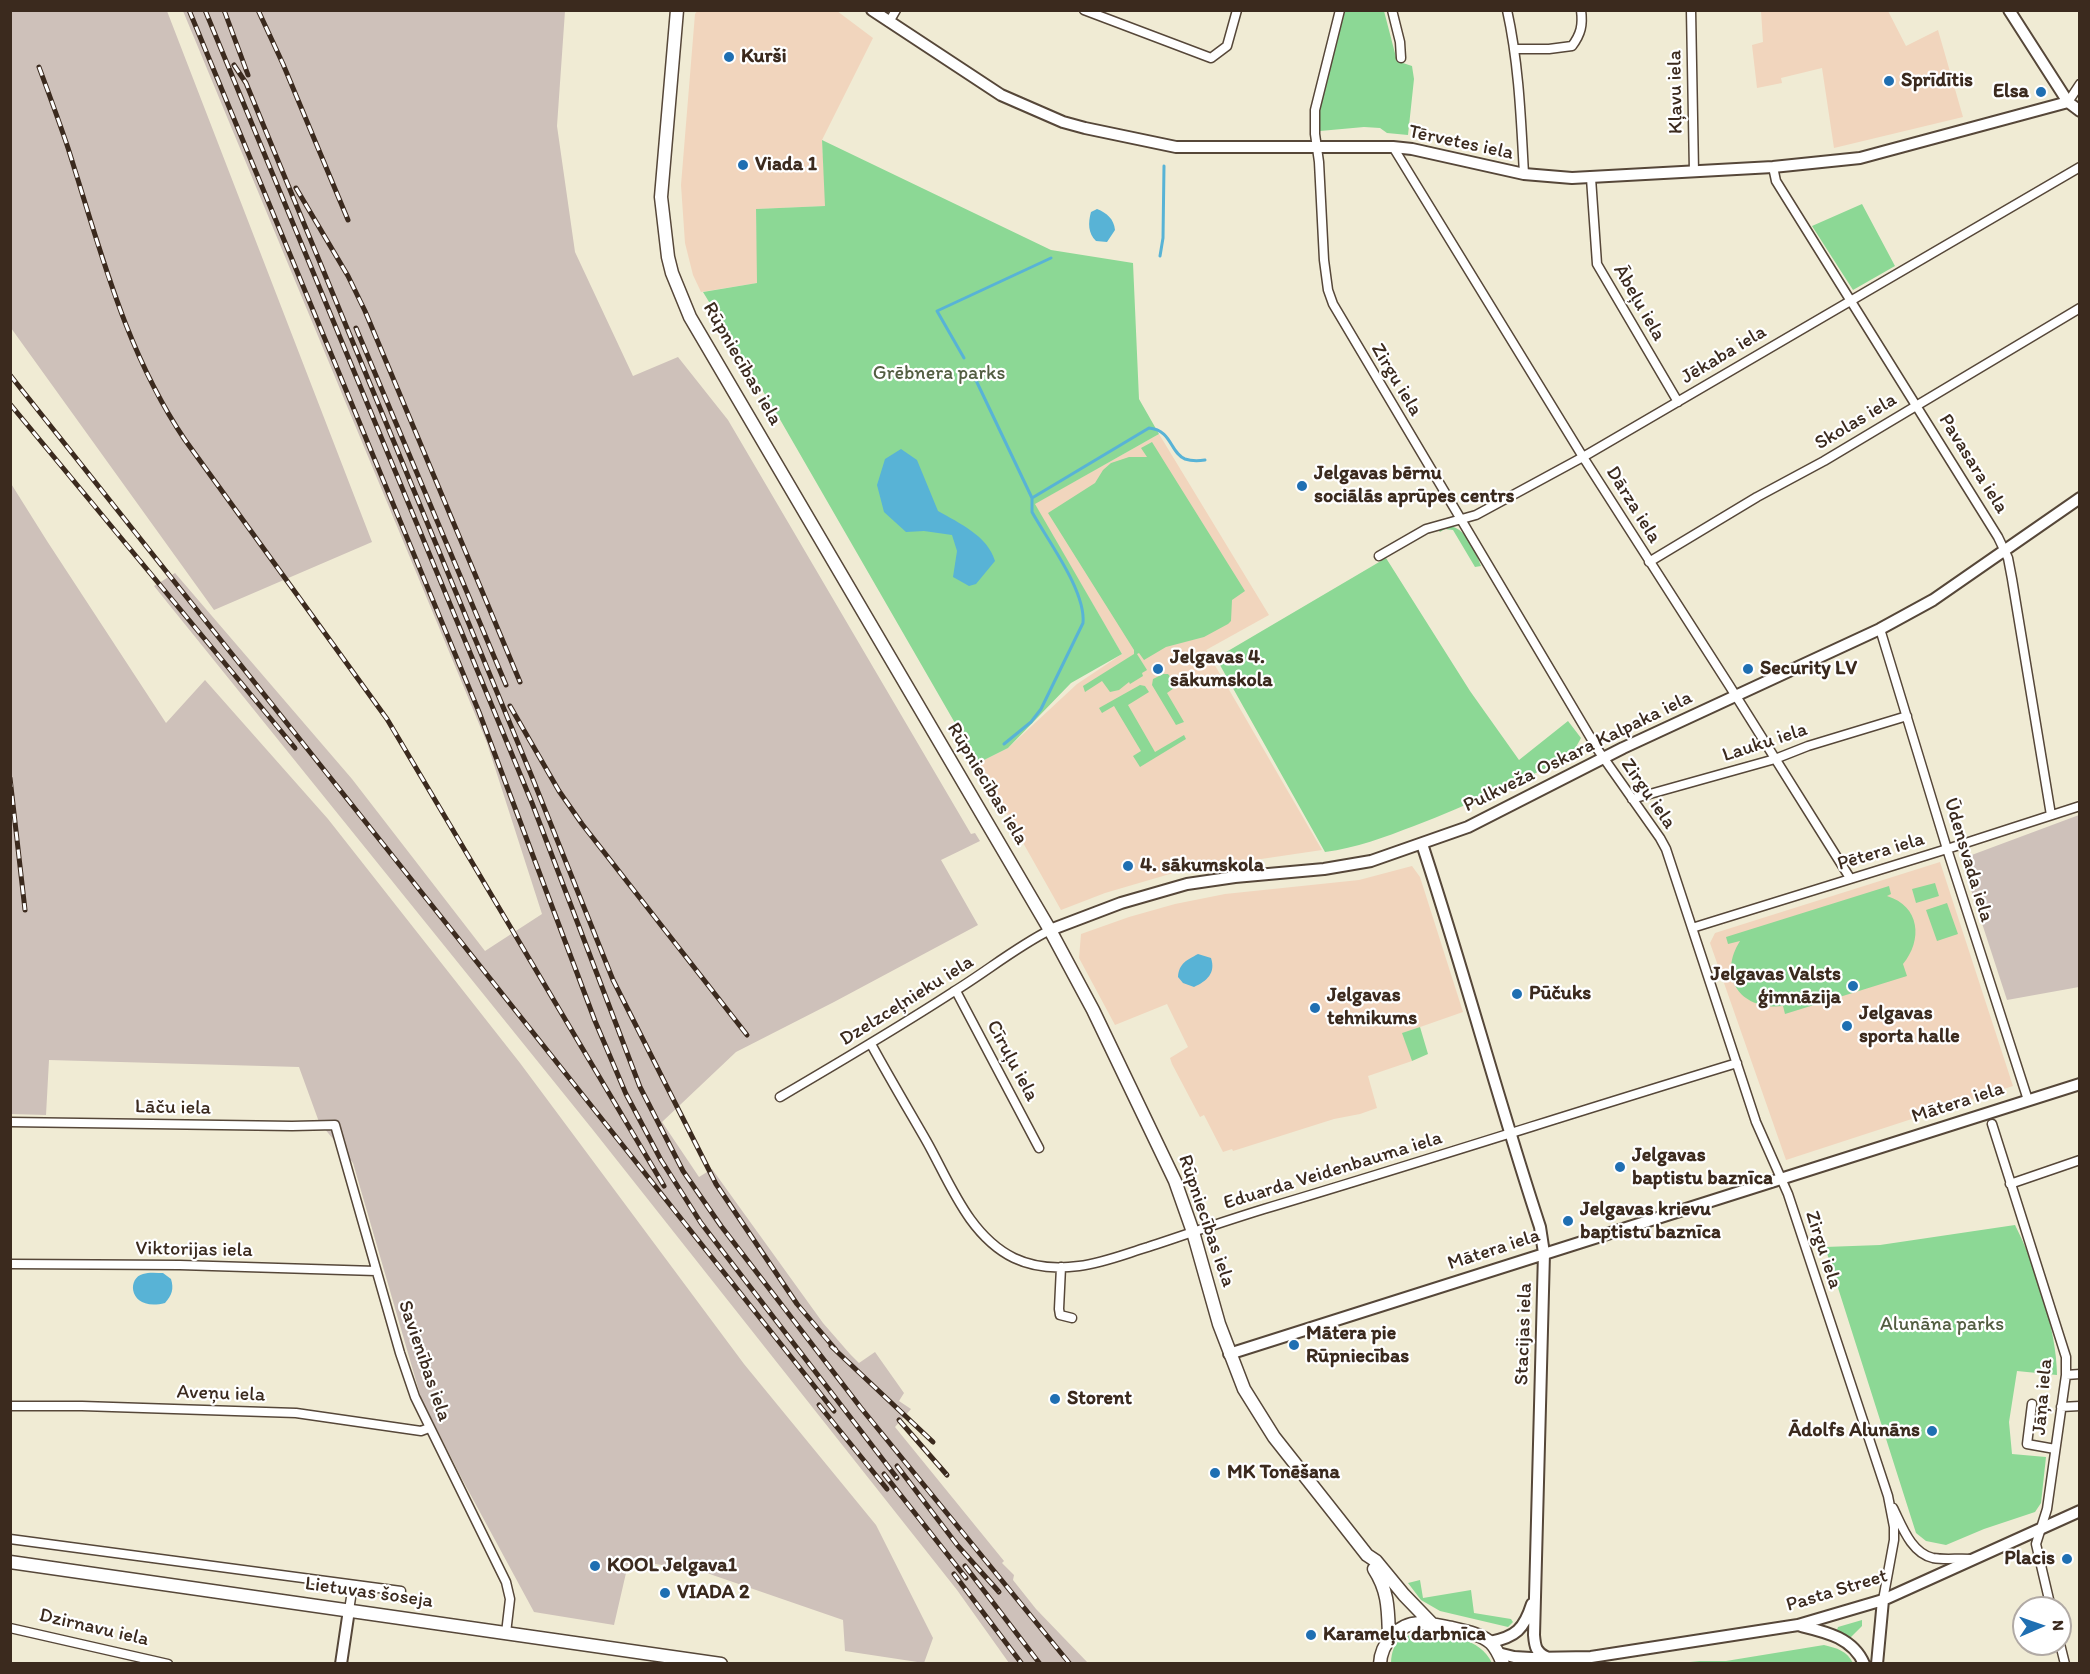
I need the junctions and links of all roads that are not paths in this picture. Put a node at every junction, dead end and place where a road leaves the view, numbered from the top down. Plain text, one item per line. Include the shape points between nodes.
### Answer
1 (677, 10) edge
2 (872, 10) edge
3 (896, 10) edge
4 (1084, 10) edge
5 (1237, 10) edge
6 (1340, 10) edge
7 (1392, 10) edge
8 (1507, 10) edge
9 (1581, 10) edge
10 (1691, 10) edge
11 (2009, 10) edge
12 (889, 22) junction
13 (1514, 49) junction
14 (1401, 58) dead end
15 (2079, 84) edge
16 (2068, 102) junction
17 (2079, 111) edge
18 (1317, 147) junction
19 (1393, 147) junction
20 (1773, 167) junction
21 (2079, 167) edge
22 (1694, 172) junction
23 (1524, 174) junction
24 (1592, 178) junction
25 (1851, 299) junction
26 (2079, 308) edge
27 (1677, 402) junction
28 (1917, 404) junction
29 (1583, 457) junction
30 (2079, 498) edge
31 (1461, 521) junction
32 (2005, 551) junction
33 (1379, 556) dead end
34 (1649, 562) junction
35 (1880, 629) junction
36 (1735, 695) junction
37 (1907, 716) junction
38 (1603, 757) junction
39 (1775, 759) junction
40 (1632, 799) junction
41 (2079, 806) edge
42 (2051, 815) junction
43 (1422, 844) junction
44 (1947, 849) junction
45 (1850, 878) junction
46 (1692, 928) junction
47 (1050, 930) junction
48 (956, 991) junction
49 (871, 1044) junction
50 (1737, 1063) junction
51 (2079, 1084) edge
52 (780, 1097) dead end
53 (2028, 1100) junction
54 (10, 1122) edge
55 (1992, 1124) dead end
56 (335, 1125) joint
57 (1510, 1135) junction
58 (1039, 1148) dead end
59 (2079, 1160) edge
60 (1782, 1177) junction
61 (2010, 1184) junction
62 (1193, 1232) junction
63 (1544, 1253) junction
64 (10, 1264) edge
65 (1060, 1267) junction
66 (376, 1271) junction
67 (1072, 1318) dead end
68 (1229, 1354) junction
69 (2079, 1374) edge
70 (2066, 1375) junction
71 (2032, 1404) dead end
72 (10, 1406) edge
73 (2079, 1406) edge
74 (2061, 1407) junction
75 (429, 1428) junction
76 (2055, 1449) junction
77 (1888, 1497) junction
78 (2079, 1511) edge
79 (2040, 1529) junction
80 (10, 1539) edge
81 (1367, 1555) junction
82 (1975, 1559) junction
83 (10, 1562) edge
84 (353, 1585) junction
85 (401, 1591) dead end
86 (1534, 1595) junction
87 (2048, 1596) edge
88 (1883, 1600) junction
89 (349, 1610) junction
90 (1433, 1625) junction
91 (1798, 1625) junction
92 (10, 1628) edge
93 (506, 1632) junction
94 (1389, 1637) junction
95 (1497, 1653) edge
96 (1546, 1657) junction
97 (1592, 1657) junction
98 (1379, 1662) edge
99 (168, 1664) edge
100 (341, 1664) edge
101 (721, 1664) edge
102 (1572, 1664) edge
103 (1864, 1664) edge
104 (1878, 1664) edge

1 - 47 main road, Rūpniecības iela via 662,197 668,257 678,290 690,317
2 - 12 street, Tērvetes iela
3 - 12 street
4 - 5 street via 1210,58 1227,46
6 - 18 street, Zirgu iela via 1315,110
7 - 14 street
8 - 13 street
9 - 13 street via 1580,35 1572,46
10 - 22 street, Kļavu iela
11 - 16 street
12 - 18 street, Tērvetes iela via 1001,95 1063,122 1176,147
13 - 23 street
15 - 16 street
16 - 17 street
16 - 20 street, Tērvetes iela via 1860,158
18 - 19 street, Tērvetes iela
18 - 31 street, Zirgu iela via 1325,274 1333,304
19 - 23 street, Tērvetes iela
19 - 29 street, Dārza iela
20 - 22 street, Tērvetes iela
20 - 25 street, Pavasara iela via 1776,181
21 - 25 street, Jēkaba iela
22 - 24 street, Tērvetes iela
23 - 24 street, Tērvetes iela
24 - 27 street, Ābeļu iela via 1597,264
25 - 27 street, Jēkaba iela
25 - 28 street, Pavasara iela
26 - 28 street, Skolas iela
27 - 29 street, Jēkaba iela
28 - 32 street, Pavasara iela
28 - 34 street, Skolas iela
29 - 31 street, Jēkaba iela
29 - 34 street, Dārza iela
30 - 32 street, Pulkveža Oskara Kalpaka iela
31 - 33 street, Jēkaba iela via 1426,529
31 - 38 street, Zirgu iela
32 - 35 street, Pulkveža Oskara Kalpaka iela
32 - 42 street, Pavasara iela
34 - 36 street, Dārza iela
35 - 36 street, Pulkveža Oskara Kalpaka iela
35 - 37 street, Ūdensvada iela
36 - 38 street, Pulkveža Oskara Kalpaka iela
36 - 39 street, Dārza iela
37 - 39 street, Lauku iela
37 - 44 street, Ūdensvada iela
38 - 40 street, Zirgu iela
38 - 43 street, Pulkveža Oskara Kalpaka iela via 1468,827
39 - 40 street, Lauku iela
39 - 45 street, Dārza iela
40 - 46 street, Zirgu iela via 1666,849
41 - 42 street, Pētera iela
42 - 44 street, Pētera iela
43 - 47 street, Pulkveža Oskara Kalpaka iela via 1358,863 1187,884 1112,906
43 - 57 street, Stacijas iela
44 - 45 street, Pētera iela
44 - 53 street, Ūdensvada iela
45 - 46 street, Pētera iela
46 - 50 street, Zirgu iela
47 - 48 street, Dzelzceļnieku iela
47 - 62 main road, Rūpniecības iela via 1152,1130
48 - 49 street, Dzelzceļnieku iela
48 - 58 street, Cīruļu iela
49 - 52 street, Dzelzceļnieku iela
49 - 65 street, Eduarda Veidenbauma iela via 951,1189 978,1229 994,1245 1026,1263
50 - 57 street, Eduarda Veidenbauma iela
50 - 60 street, Zirgu iela via 1756,1122
51 - 53 street, Mātera iela
53 - 60 street, Mātera iela
54 - 56 street, Lāču iela
55 - 61 street, Jāņa iela
56 - 66 street, Savienības iela
57 - 62 street, Eduarda Veidenbauma iela
57 - 63 street, Stacijas iela via 1540,1227
59 - 61 street
60 - 63 street, Mātera iela
60 - 77 street, Zirgu iela
61 - 70 street, Jāņa iela via 2066,1357
62 - 65 street, Eduarda Veidenbauma iela via 1104,1261
62 - 68 main road, Rūpniecības iela
63 - 68 street, Mātera iela
63 - 86 street, Stacijas iela
64 - 66 street, Viktorijas iela
65 - 67 street via 1060,1315
66 - 75 street, Savienības iela via 407,1375
68 - 81 main road, Rūpniecības iela via 1244,1389 1269,1429
69 - 70 street
70 - 74 street, Jāņa iela
71 - 76 street via 2027,1444
72 - 75 street, Aveņu iela via 296,1413 422,1431
73 - 74 street
74 - 76 street, Jāņa iela
75 - 93 street, Savienības iela via 507,1582 510,1599
76 - 79 street, Jāņa iela via 2047,1509
77 - 82 street via 1908,1537 1924,1554 1933,1558
77 - 88 street, Zirgu iela via 1894,1540
78 - 79 street, Pasta Street
79 - 82 street, Pasta Street
79 - 87 street, Jāņa iela via 2036,1545
80 - 84 street
81 - 90 main road, Rūpniecības iela
81 - 94 main road, Rūpniecības iela via 1383,1583
82 - 88 street, Pasta Street
83 - 89 main road, Lietuvas šoseja
84 - 85 street
84 - 89 street
86 - 95 street via 1527,1620 1504,1640
86 - 96 street, Stacijas iela via 1535,1647
88 - 91 street, Pasta Street
88 - 104 street
89 - 93 main road, Lietuvas šoseja
89 - 100 street
90 - 94 main road via 1409,1625
90 - 95 main road via 1470,1632
91 - 97 street, Pasta Street
91 - 103 street via 1839,1637 1861,1655
92 - 99 street, Dzirnavu iela
93 - 101 main road, Lietuvas šoseja
94 - 98 main road, Rūpniecības iela
95 - 96 street, Pasta Street
96 - 97 street, Pasta Street
97 - 102 street, Pasta Street

